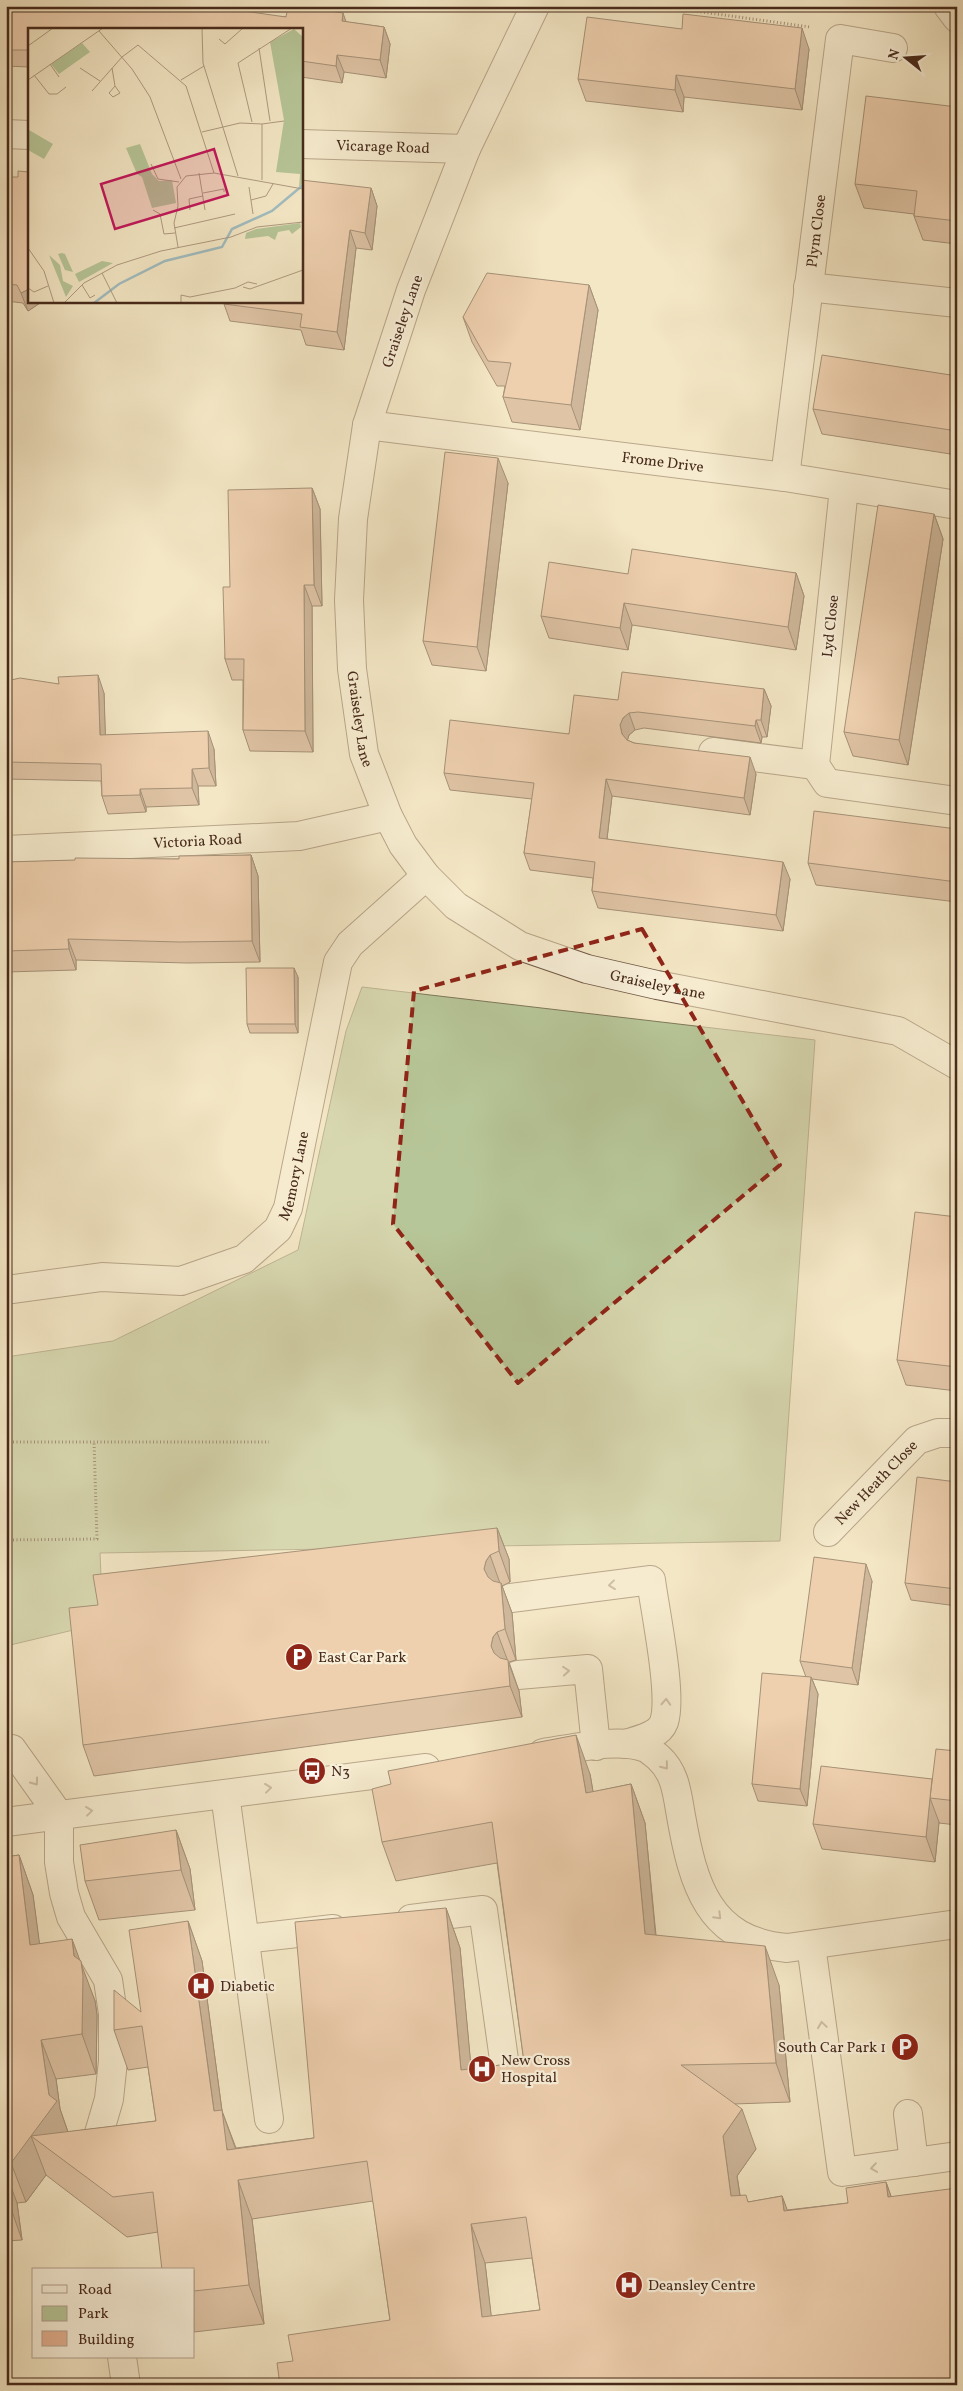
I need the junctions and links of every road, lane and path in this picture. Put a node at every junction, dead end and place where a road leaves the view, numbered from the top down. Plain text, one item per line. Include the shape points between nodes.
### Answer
1 (535, 6) edge
2 (659, 6) edge
3 (948, 6) edge
4 (957, 18) edge
5 (840, 39) junction
6 (893, 48) dead end
7 (6, 134) edge
8 (28, 135) edge
9 (302, 144) edge
10 (466, 149) junction
11 (808, 287) junction
12 (957, 303) edge
13 (367, 425) junction
14 (785, 477) junction
15 (844, 488) junction
16 (957, 505) edge
17 (690, 749) edge
18 (815, 764) junction
19 (957, 801) edge
20 (388, 816) junction
21 (6, 850) edge
22 (426, 876) junction
23 (957, 1065) edge
24 (6, 1290) edge
25 (957, 1433) edge
26 (6, 1442) edge
27 (94, 1442) junction
28 (269, 1442) dead end
29 (828, 1532) dead end
30 (6, 1540) edge
31 (511, 1598) dead end
32 (518, 1675) dead end
33 (625, 1744) junction
34 (596, 1746) junction
35 (12, 1749) dead end
36 (518, 1756) edge
37 (450, 1765) edge
38 (226, 1794) junction
39 (59, 1815) junction
40 (6, 1822) edge
41 (388, 1922) edge
42 (957, 1924) edge
43 (359, 1925) edge
44 (245, 1939) junction
45 (811, 1945) junction
46 (507, 2082) edge
47 (908, 2114) dead end
48 (269, 2119) dead end
49 (98, 2140) edge
50 (957, 2156) edge
51 (914, 2162) junction
52 (122, 2358) edge
53 (126, 2385) edge

1 - 10 street, Graiseley Lane
2 - 5 path via 823,28
3 - 4 street
5 - 6 street
5 - 11 street, Plym Close
7 - 8 street
9 - 10 street, Vicarage Road
10 - 13 street, Graiseley Lane via 411,290
11 - 12 street
11 - 14 street, Plym Close
13 - 14 street, Frome Drive
13 - 20 street, Graiseley Lane via 353,520 349,600 352,669 364,754
14 - 15 street, Frome Drive
15 - 16 street, Frome Drive
15 - 18 street, Lyd Close
17 - 18 street
18 - 19 street via 827,783
20 - 21 street, Victoria Road via 299,836
20 - 22 street, Graiseley Lane via 403,845
22 - 23 street, Graiseley Lane via 456,906 520,946 587,969 639,981 898,1031
22 - 24 street, Memory Lane via 350,944 338,962 288,1208 278,1229 244,1259 181,1281 102,1276
25 - 29 street, New Heath Close via 938,1432 917,1440
26 - 27 path
27 - 28 path
27 - 30 path via 97,1539
33 -> 31 street via 649,1737 664,1723 667,1698 651,1580
32 -> 34 street via 588,1668
33 - 34 street
33 -> 45 street via 647,1748 665,1764 675,1780 702,1896 716,1916 741,1935 764,1946
34 - 36 street
35 -> 39 street
38 -> 37 street
39 -> 38 street
38 - 44 street
39 - 40 street
39 - 49 street via 59,1862 64,1893 71,1917 108,1980 113,2014 110,2099
41 - 46 street via 483,1910
42 - 45 street
43 - 44 street
44 - 48 street
51 -> 45 street via 842,2172
47 - 51 street
50 - 51 street
52 - 53 street

